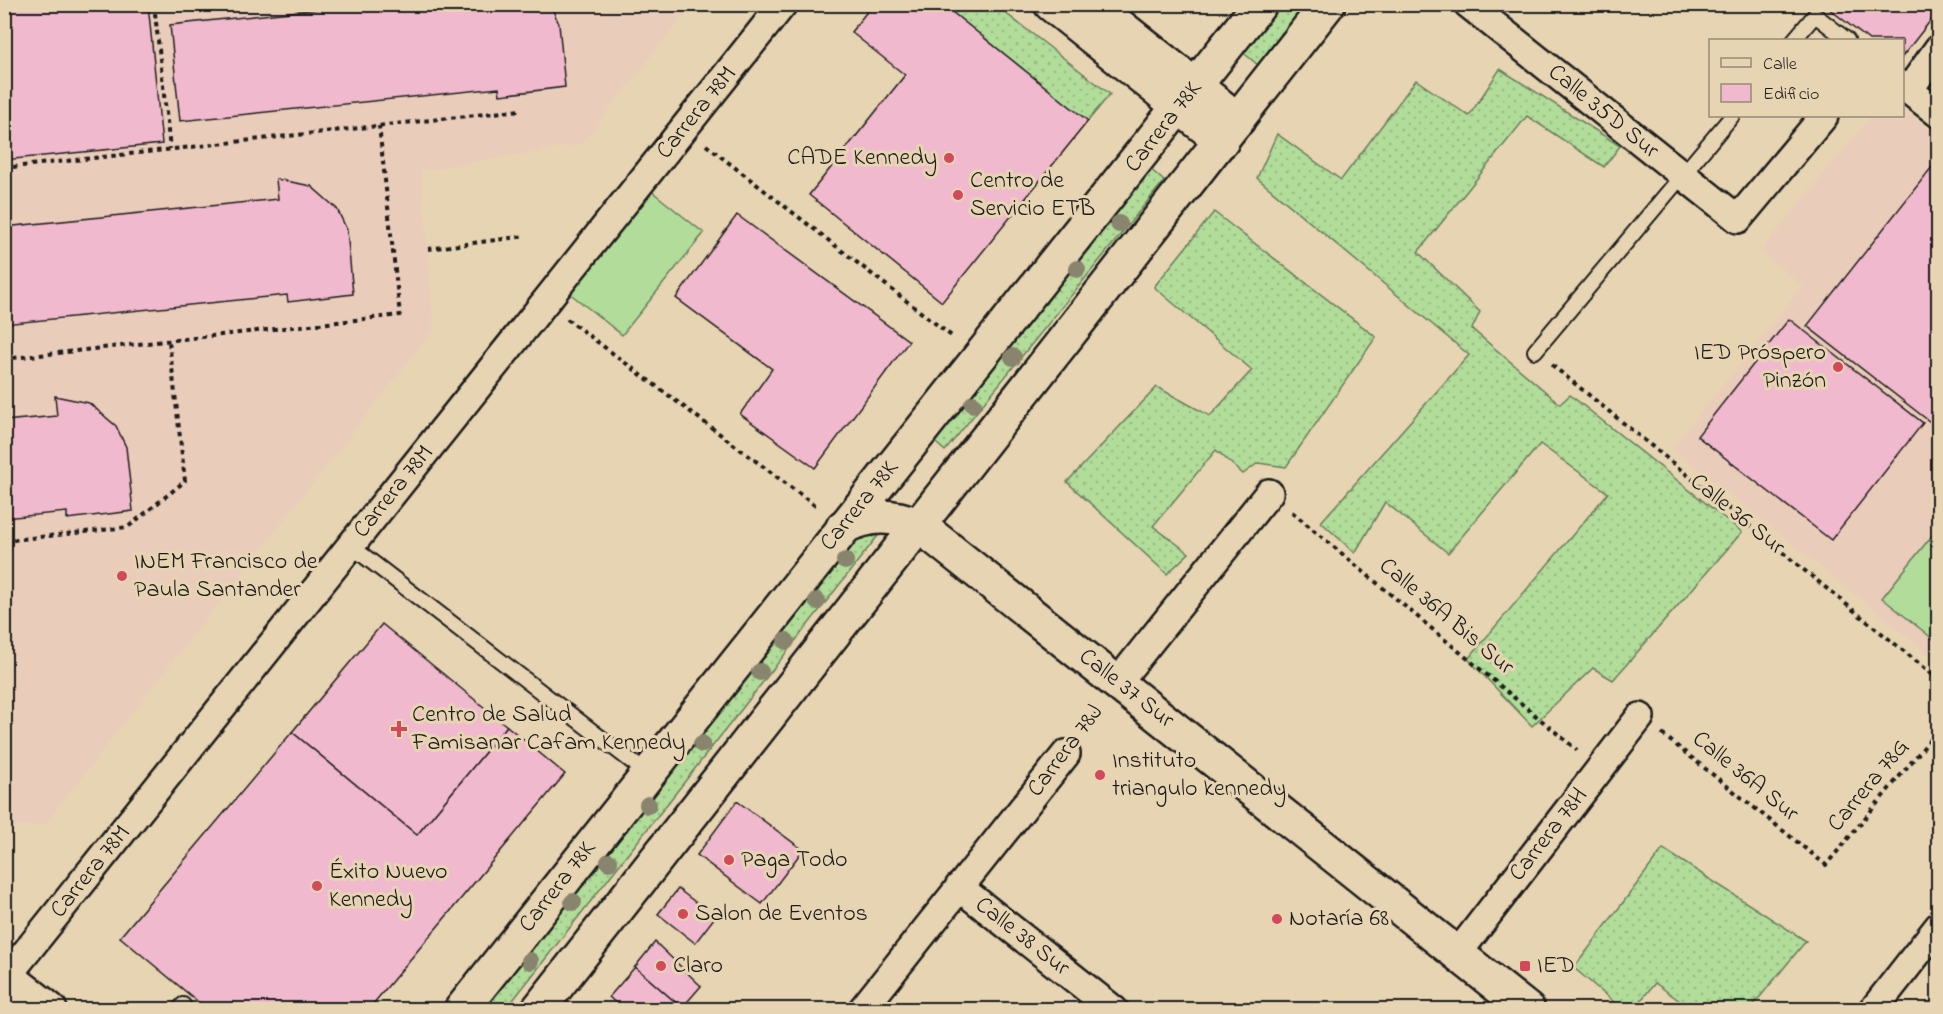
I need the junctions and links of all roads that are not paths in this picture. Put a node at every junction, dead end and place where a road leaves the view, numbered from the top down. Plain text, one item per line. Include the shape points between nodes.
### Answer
1 (783, 4) edge
2 (1051, 4) edge
3 (1092, 4) edge
4 (1260, 4) edge
5 (1328, 4) edge
6 (1468, 4) edge
7 (1795, 39) edge
8 (1846, 39) edge
9 (1938, 49) edge
10 (1906, 87) edge
11 (1188, 97) junction
12 (1938, 113) edge
13 (1731, 117) edge
14 (1823, 117) edge
15 (1230, 130) junction
16 (1683, 175) junction
17 (1535, 351) road end
18 (1269, 493) road end
19 (831, 518) junction
20 (920, 526) junction
21 (351, 546) junction
22 (1118, 683) junction
23 (1640, 717) road end
24 (1066, 754) road end
25 (648, 774) junction
26 (959, 887) junction
27 (1938, 927) edge
28 (1458, 953) junction
29 (6, 977) edge
30 (50, 1010) edge
31 (461, 1010) edge
32 (538, 1010) edge
33 (862, 1010) edge
34 (1114, 1010) edge
35 (1528, 1010) edge
36 (1873, 1010) edge

1 - 21 street, Carrera 78M
2 - 11 main road
3 - 11 main road
4 - 11 main road, Carrera 78K
5 - 15 main road
6 - 16 street, Calle 35D Sur
7 - 8 lane via 1815,15
9 - 10 street
10 - 12 street
11 - 15 main road
11 - 19 main road, Carrera 78K
13 - 16 lane
14 - 16 street, Calle 35D Sur via 1737,219
15 - 20 main road
16 - 17 lane
18 - 22 street, Carrera 78J
19 - 20 main road, Calle 37 Sur via 881,515
19 - 25 main road, Carrera 78K
20 - 22 main road, Calle 37 Sur
20 - 32 main road
21 - 25 lane
21 - 29 street, Carrera 78M
22 - 28 main road, Calle 37 Sur
23 - 28 street, Carrera 78H
24 - 26 street, Carrera 78J
25 - 31 main road, Carrera 78K
26 - 33 street, Carrera 78J
26 - 34 street, Calle 38 Sur
27 - 36 street
28 - 35 main road, Calle 37 Sur
29 - 30 main road

